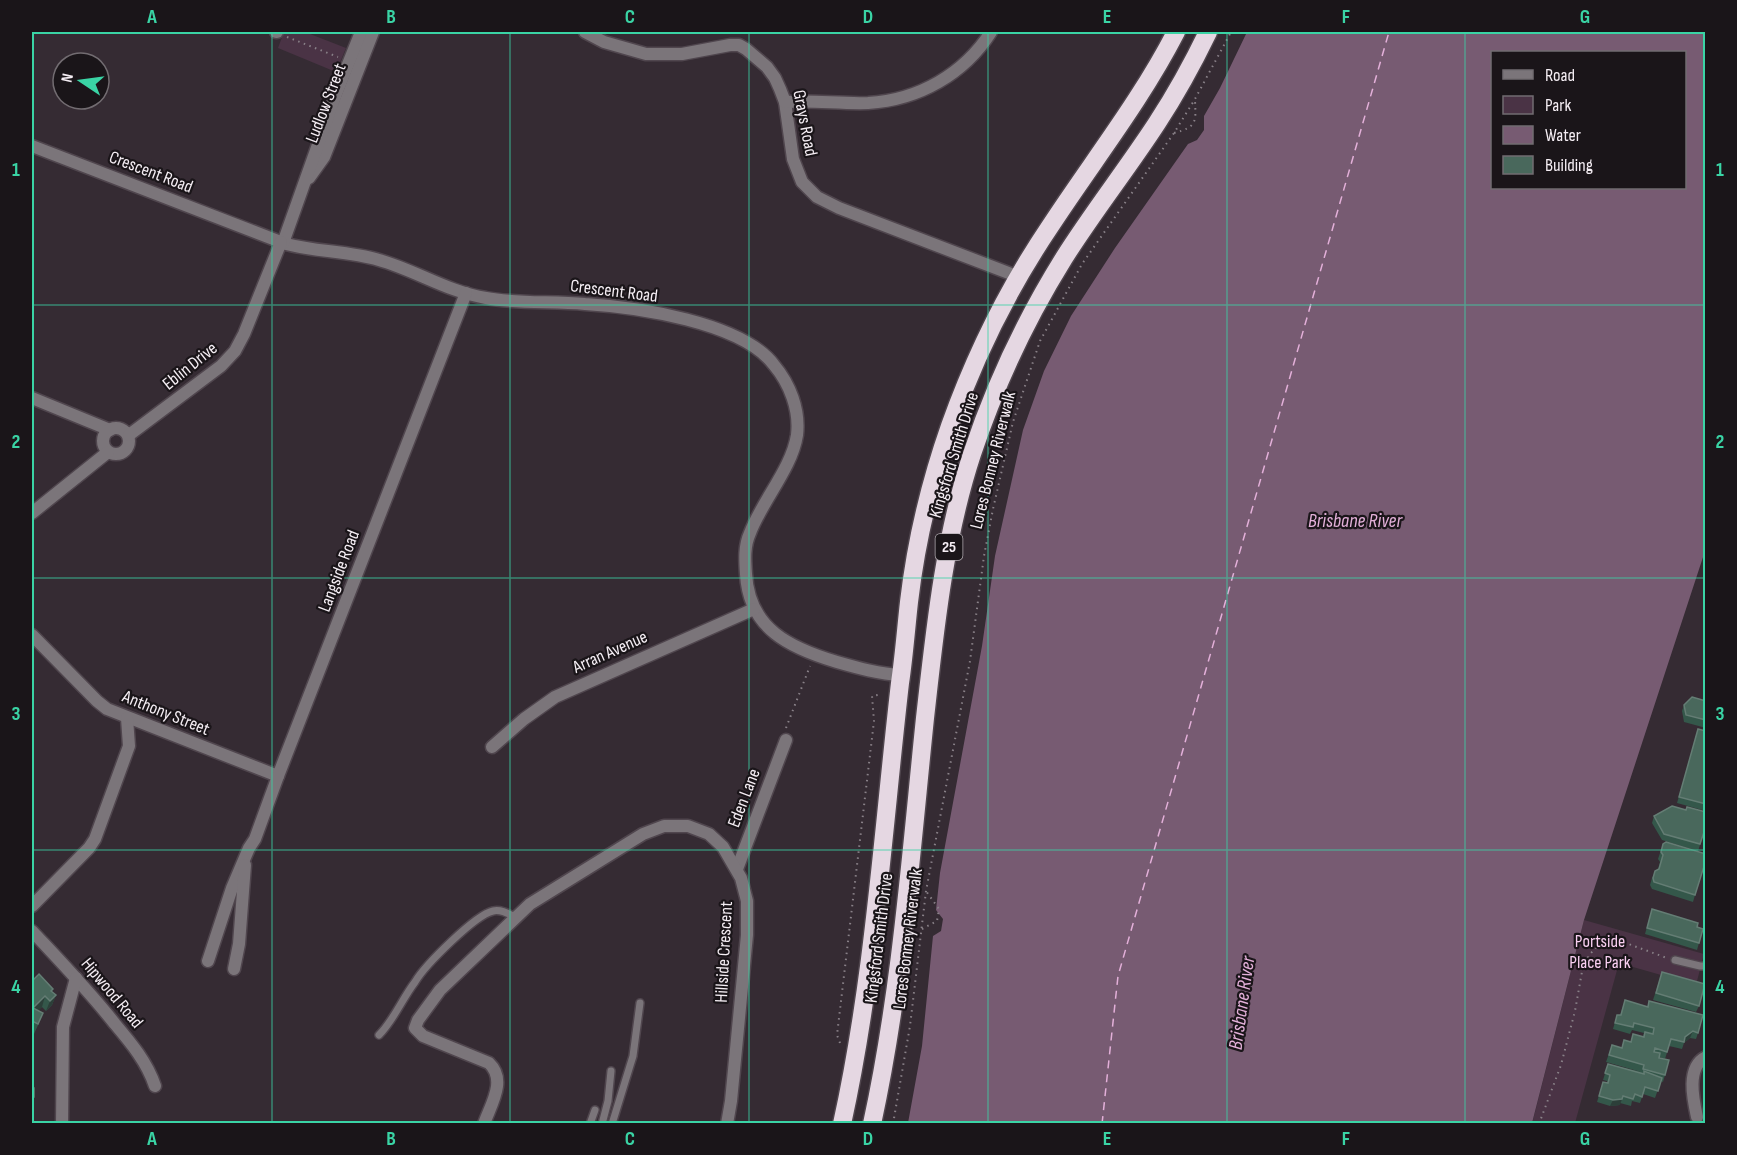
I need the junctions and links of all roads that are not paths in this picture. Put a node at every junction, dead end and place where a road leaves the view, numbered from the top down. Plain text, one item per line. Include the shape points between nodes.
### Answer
1 (361, 32) edge
2 (374, 32) edge
3 (585, 32) edge
4 (991, 32) edge
5 (1176, 32) edge
6 (1208, 32) edge
7 (785, 102) junction
8 (32, 146) edge
9 (305, 184) junction
10 (282, 242) junction
11 (1019, 277) junction
12 (466, 293) junction
13 (32, 398) edge
14 (110, 430) junction
15 (129, 435) junction
16 (108, 452) junction
17 (32, 513) edge
18 (754, 609) junction
19 (32, 635) edge
20 (901, 675) junction
21 (127, 718) junction
22 (785, 737) road end
23 (492, 747) dead end
24 (278, 776) junction
25 (245, 861) junction
26 (737, 869) junction
27 (32, 906) edge
28 (515, 917) junction
29 (32, 931) edge
30 (208, 960) dead end
31 (1673, 960) road end
32 (1706, 966) edge
33 (234, 969) dead end
34 (76, 978) junction
35 (640, 1003) dead end
36 (379, 1035) dead end
37 (1706, 1057) edge
38 (611, 1071) dead end
39 (155, 1086) dead end
40 (595, 1110) dead end
41 (1699, 1116) edge
42 (62, 1124) edge
43 (484, 1124) edge
44 (590, 1124) edge
45 (602, 1124) edge
46 (612, 1124) edge
47 (727, 1124) edge
48 (842, 1124) edge
49 (872, 1124) edge

1 - 9 street, Ludlow Street
2 - 9 street, Ludlow Street via 324,157
3 - 7 street, Grays Road via 646,54 682,54 739,45 771,73
4 - 7 street via 975,53 945,79 912,94 868,103
5 - 11 highway, Kingsford Smith Drive / 25 via 1142,93 1048,228
6 - 49 highway, Kingsford Smith Drive / 25 via 1158,122 1044,293 1006,368 972,454 938,608 897,977
7 - 11 street, Grays Road via 788,138 797,172 817,197
8 - 10 street, Crescent Road
9 - 10 street, Ludlow Street
10 - 12 street, Crescent Road via 381,260
10 - 15 street, Eblin Drive via 235,351 221,366
11 - 20 highway, Kingsford Smith Drive / 25 via 974,365 941,456 921,528
12 - 18 street, Crescent Road via 496,299 634,309 688,321 744,340 774,364 796,406 798,421 788,460 750,533 745,551 747,589
12 - 24 street, Langside Road
13 - 14 street
14 - 15 street via 121,429
14 - 16 street via 103,441
15 - 16 street via 126,451 115,455
16 - 17 street
18 - 20 street, Crescent Road via 772,631 798,649 872,672
18 - 23 street, Arran Avenue via 555,697
19 - 21 street, Anthony Street via 97,701
20 - 48 highway, Kingsford Smith Drive / 25 via 865,1001
21 - 24 street, Anthony Street
21 - 27 street via 128,752 94,842
22 - 26 street, Eden Lane
24 - 25 street, Langside Road
25 - 30 street, Langside Road
25 - 33 street, Langside Road
26 - 28 street, Hillside Crescent via 709,834 688,826 664,826 613,851
26 - 47 street, Hillside Crescent via 746,894 747,923
28 - 36 lane via 495,911 473,923 423,970
28 - 43 street, Hillside Crescent via 440,990 415,1026 426,1038 494,1068 499,1079
29 - 34 street, Hipwood Road
31 - 32 lane
34 - 39 street, Hipwood Road via 134,1047
34 - 42 street via 63,1026
35 - 46 lane via 633,1056
37 - 41 street via 1697,1064 1691,1088
38 - 45 lane
40 - 44 lane

